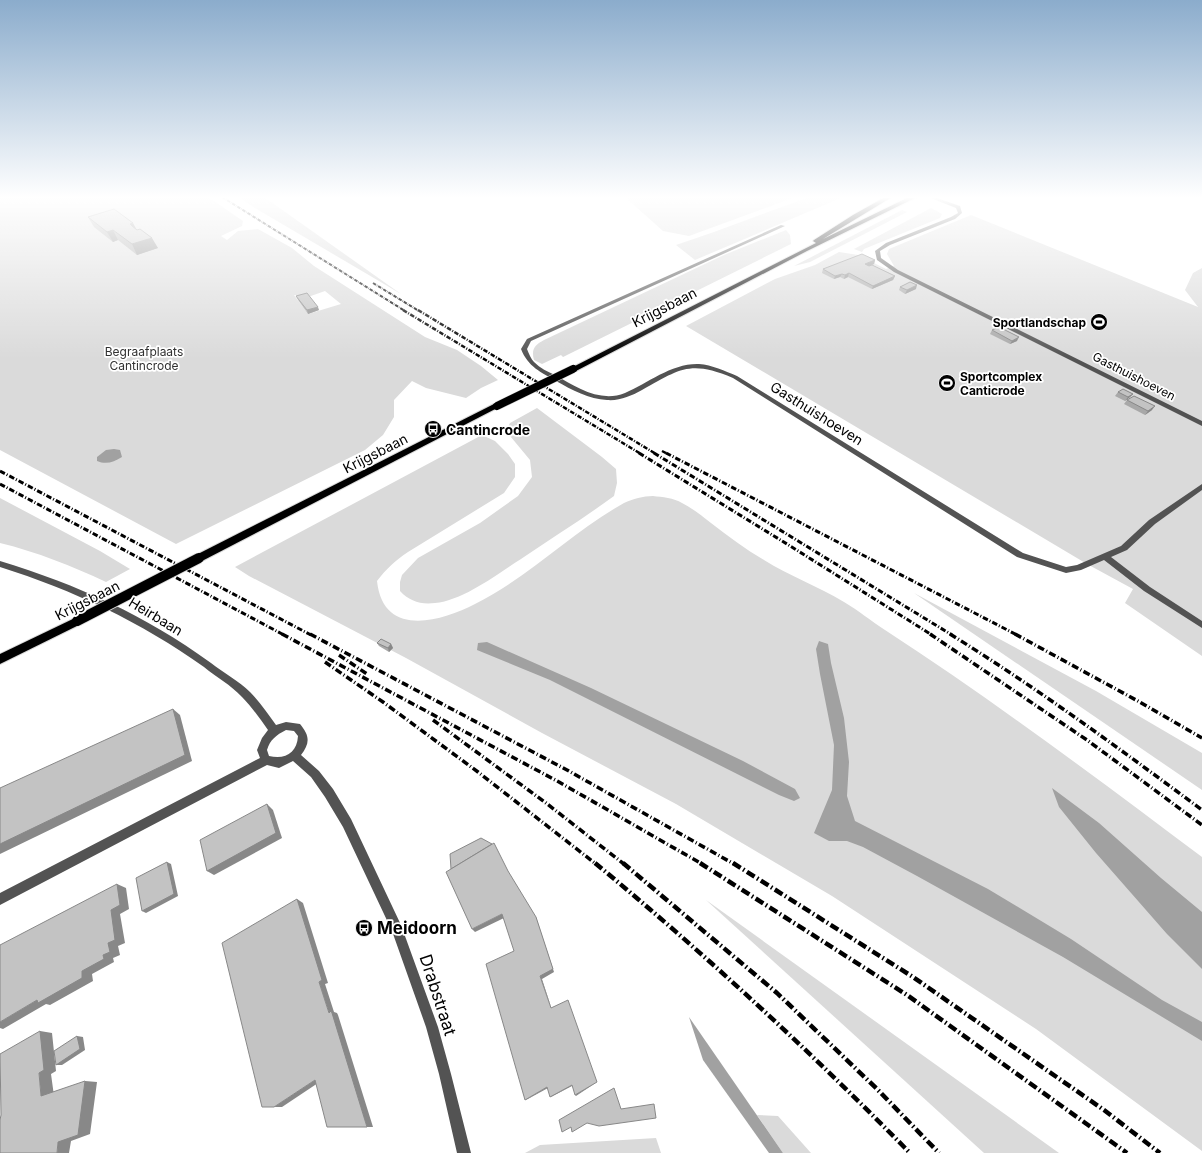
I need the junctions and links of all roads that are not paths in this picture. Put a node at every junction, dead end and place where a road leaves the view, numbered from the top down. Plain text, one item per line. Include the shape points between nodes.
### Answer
1 (728, 251) edge
2 (803, 251) edge
3 (877, 251) edge
4 (1202, 424) edge
5 (1202, 486) edge
6 (1105, 556) junction
7 (0, 564) edge
8 (1202, 625) edge
9 (0, 659) edge
10 (274, 730) junction
11 (294, 756) junction
12 (266, 760) junction
13 (0, 899) edge
14 (464, 1153) edge

1 - 6 street, Gasthuishoeven via 529,340 524,349 527,359 575,389 597,396 616,398 684,367 697,365 722,371 1020,555 1066,570 1078,568
2 - 9 main road, Krijgsbaan, bridge
3 - 4 street, Gasthuishoeven via 879,259 896,271
5 - 6 street, Gasthuishoeven via 1152,522 1124,548
6 - 8 street via 1147,589
7 - 10 street, Heirbaan via 38,575 75,590 118,608 150,626 190,651 246,694
10 - 11 street via 286,726 297,727 303,735 302,746
10 - 12 street via 265,739 262,750
11 - 12 street via 279,763
11 - 14 street, Drabstraat via 316,774 329,793 347,824 398,929 446,1074
12 - 13 street

